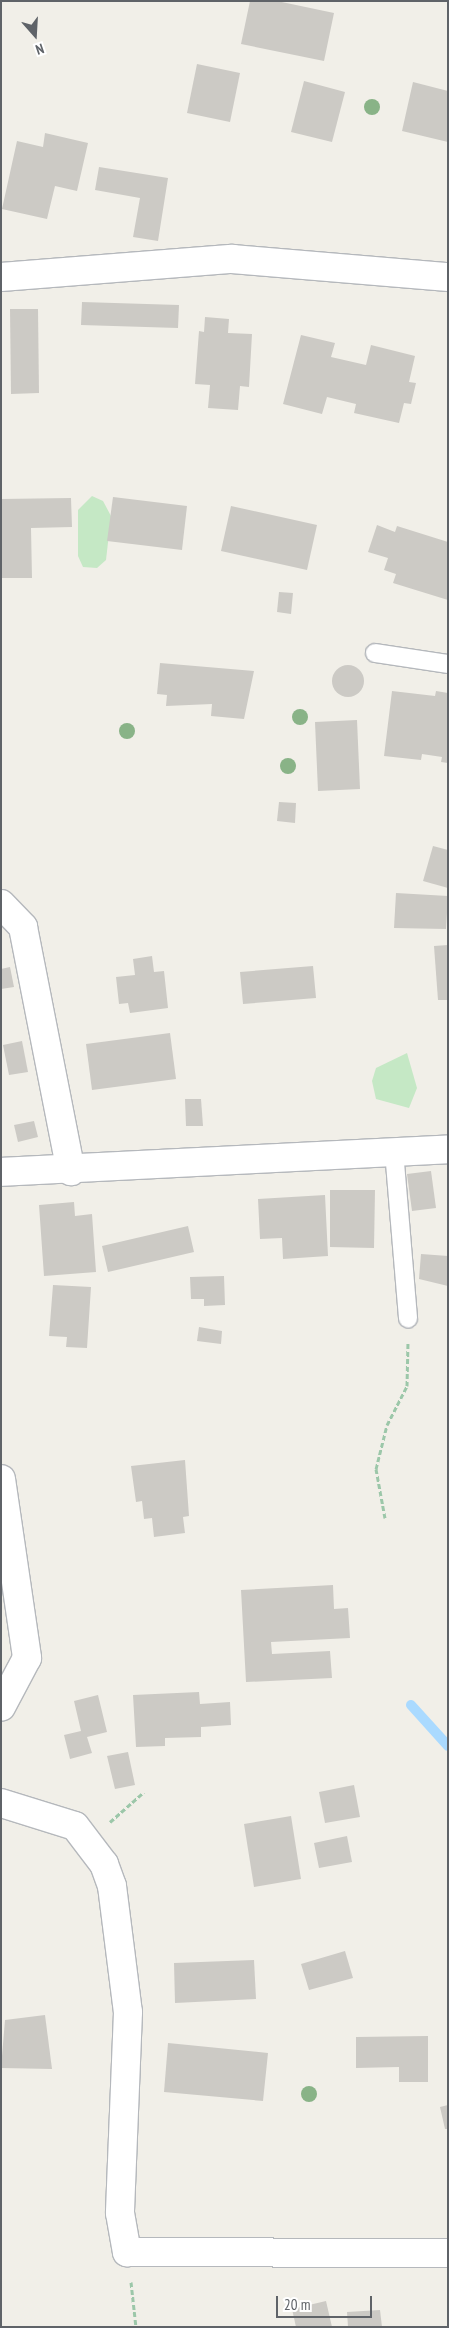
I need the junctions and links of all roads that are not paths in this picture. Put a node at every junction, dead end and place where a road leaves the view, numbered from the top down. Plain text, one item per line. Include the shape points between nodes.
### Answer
1 (1, 276) edge
2 (448, 277) edge
3 (375, 653) dead end
4 (448, 664) edge
5 (1, 904) edge
6 (448, 1149) edge
7 (394, 1151) junction
8 (71, 1171) junction
9 (1, 1172) edge
10 (408, 1318) road end
11 (1, 1479) edge
12 (1, 1707) edge
13 (1, 1803) edge
14 (448, 2253) edge

1 - 2 street via 232,259
3 - 4 lane
5 - 8 street via 22,927
6 - 7 street
7 - 8 street via 227,1157
7 - 10 lane
8 - 9 street
11 - 12 street via 27,1658
13 - 14 street via 75,1826 104,1864 112,1886 128,2012 120,2213 127,2252

